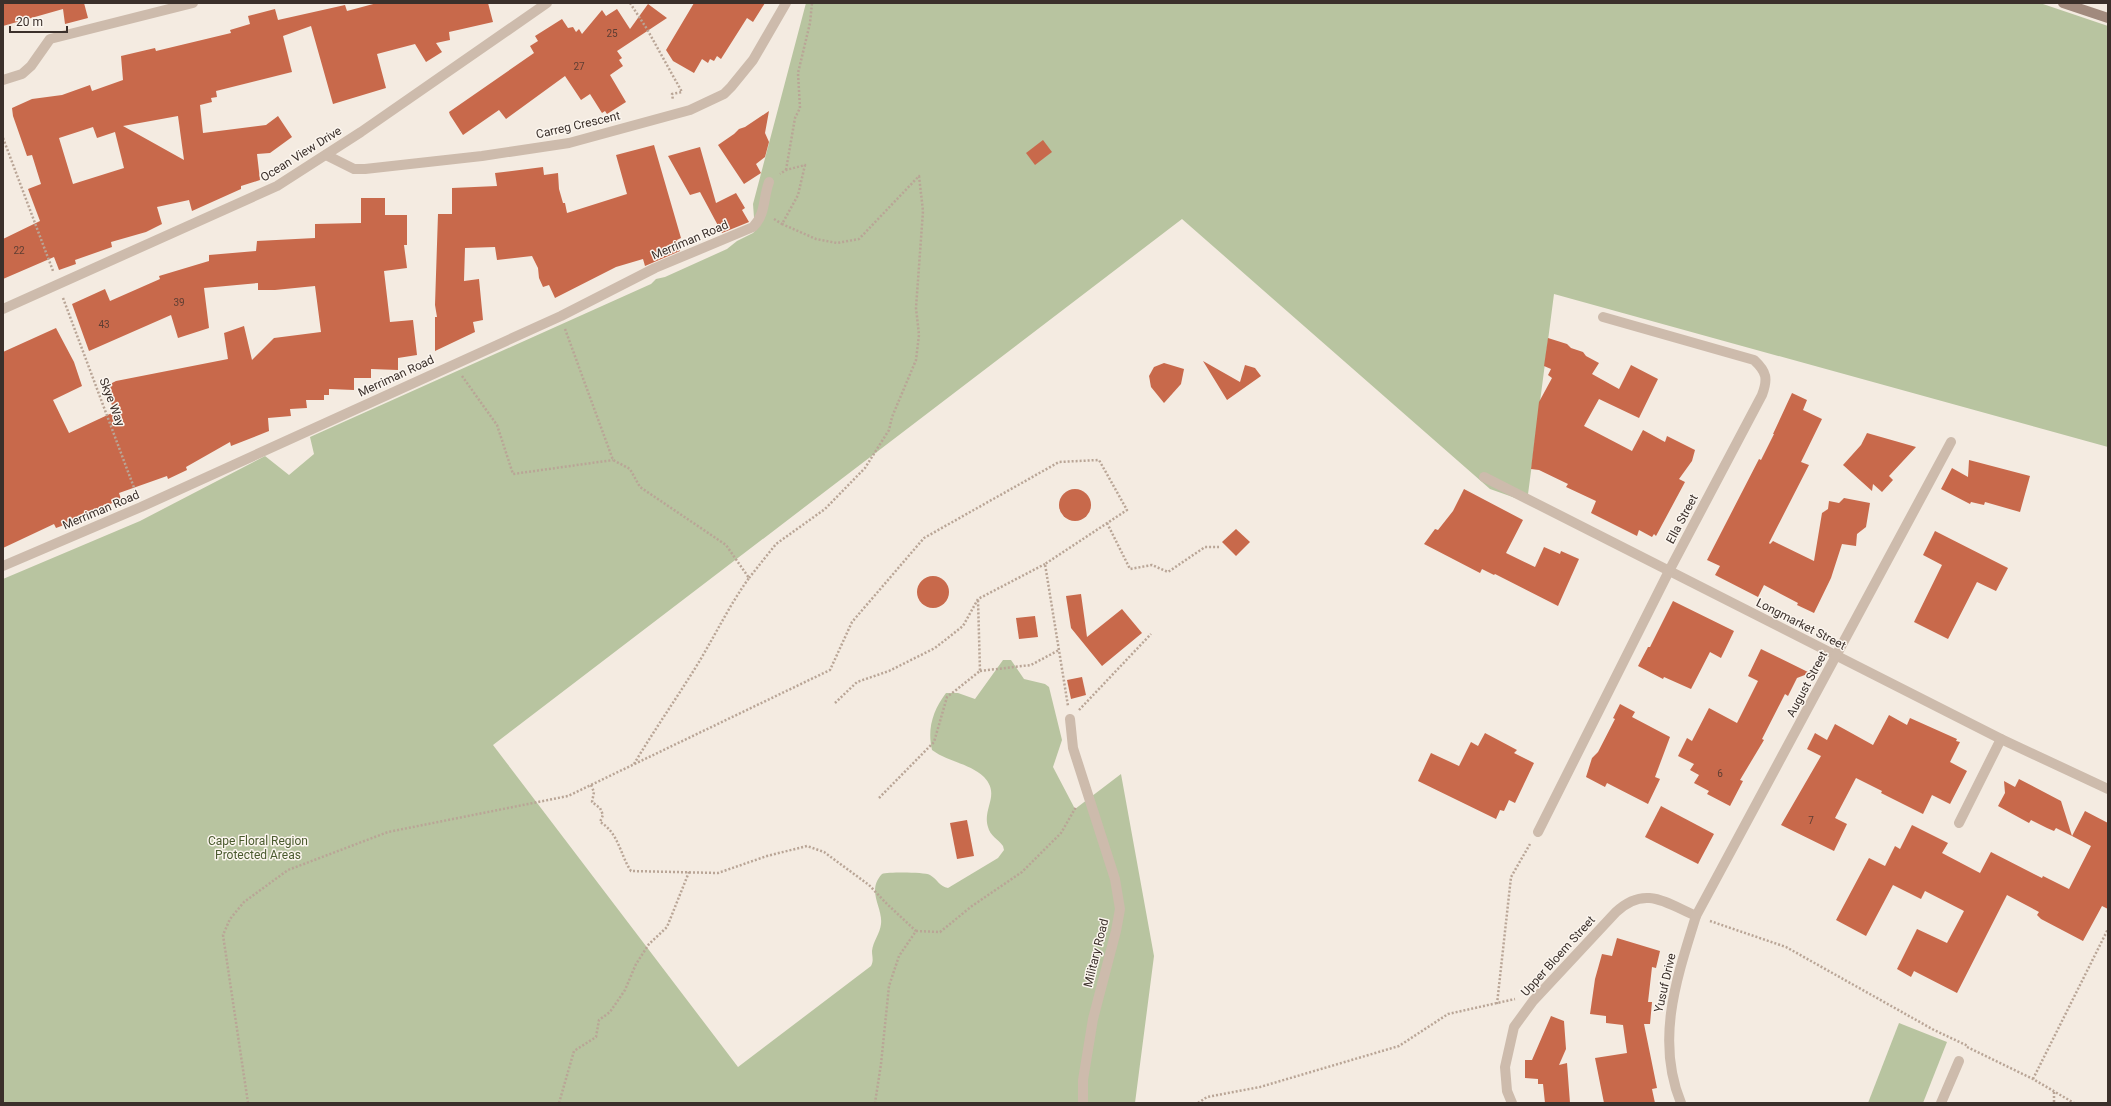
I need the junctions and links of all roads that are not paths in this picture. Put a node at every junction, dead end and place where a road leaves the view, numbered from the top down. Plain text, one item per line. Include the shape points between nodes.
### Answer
1 (193, 3) edge
2 (547, 3) edge
3 (786, 3) edge
4 (2063, 3) edge
5 (2108, 18) edge
6 (3, 80) edge
7 (326, 155) junction
8 (769, 182) road end
9 (3, 309) edge
10 (1603, 317) dead end
11 (1951, 442) dead end
12 (1484, 477) dead end
13 (3, 566) edge
14 (1669, 571) junction
15 (1837, 656) junction
16 (1070, 719) road end
17 (2001, 738) junction
18 (2108, 789) edge
19 (1959, 823) dead end
20 (1538, 832) road end
21 (1696, 916) junction
22 (1959, 1061) road end
23 (1083, 1103) edge
24 (1512, 1103) edge
25 (1681, 1103) edge
26 (1941, 1103) edge

1 - 6 street via 50,39 31,66 22,74
2 - 7 street, Ocean View Drive
3 - 7 street, Carreg Crescent via 753,60 732,88 712,100 677,114 569,143 482,156 354,169
4 - 5 street
7 - 9 street, Ocean View Drive via 277,186
8 - 13 street, Merriman Road via 762,214 753,227 655,268 561,316 141,507
10 - 14 street, Ella Street via 1754,360 1762,367 1765,375 1767,383 1762,395
11 - 15 street, August Street
12 - 14 street, Longmarket Street
14 - 15 street, Longmarket Street
14 - 20 street, Ella Street
15 - 17 street, Longmarket Street
15 - 21 street, August Street
16 - 23 street, Military Road via 1074,748 1115,879 1120,909 1093,1019 1083,1080
17 - 18 street, Longmarket Street
17 - 19 street
21 - 24 street, Upper Bloem Street via 1648,896 1631,901 1616,912 1540,993 1514,1026 1507,1048 1505,1067 1507,1091
21 - 25 street, Yusuf Drive via 1673,995 1668,1024 1672,1073
22 - 26 street

